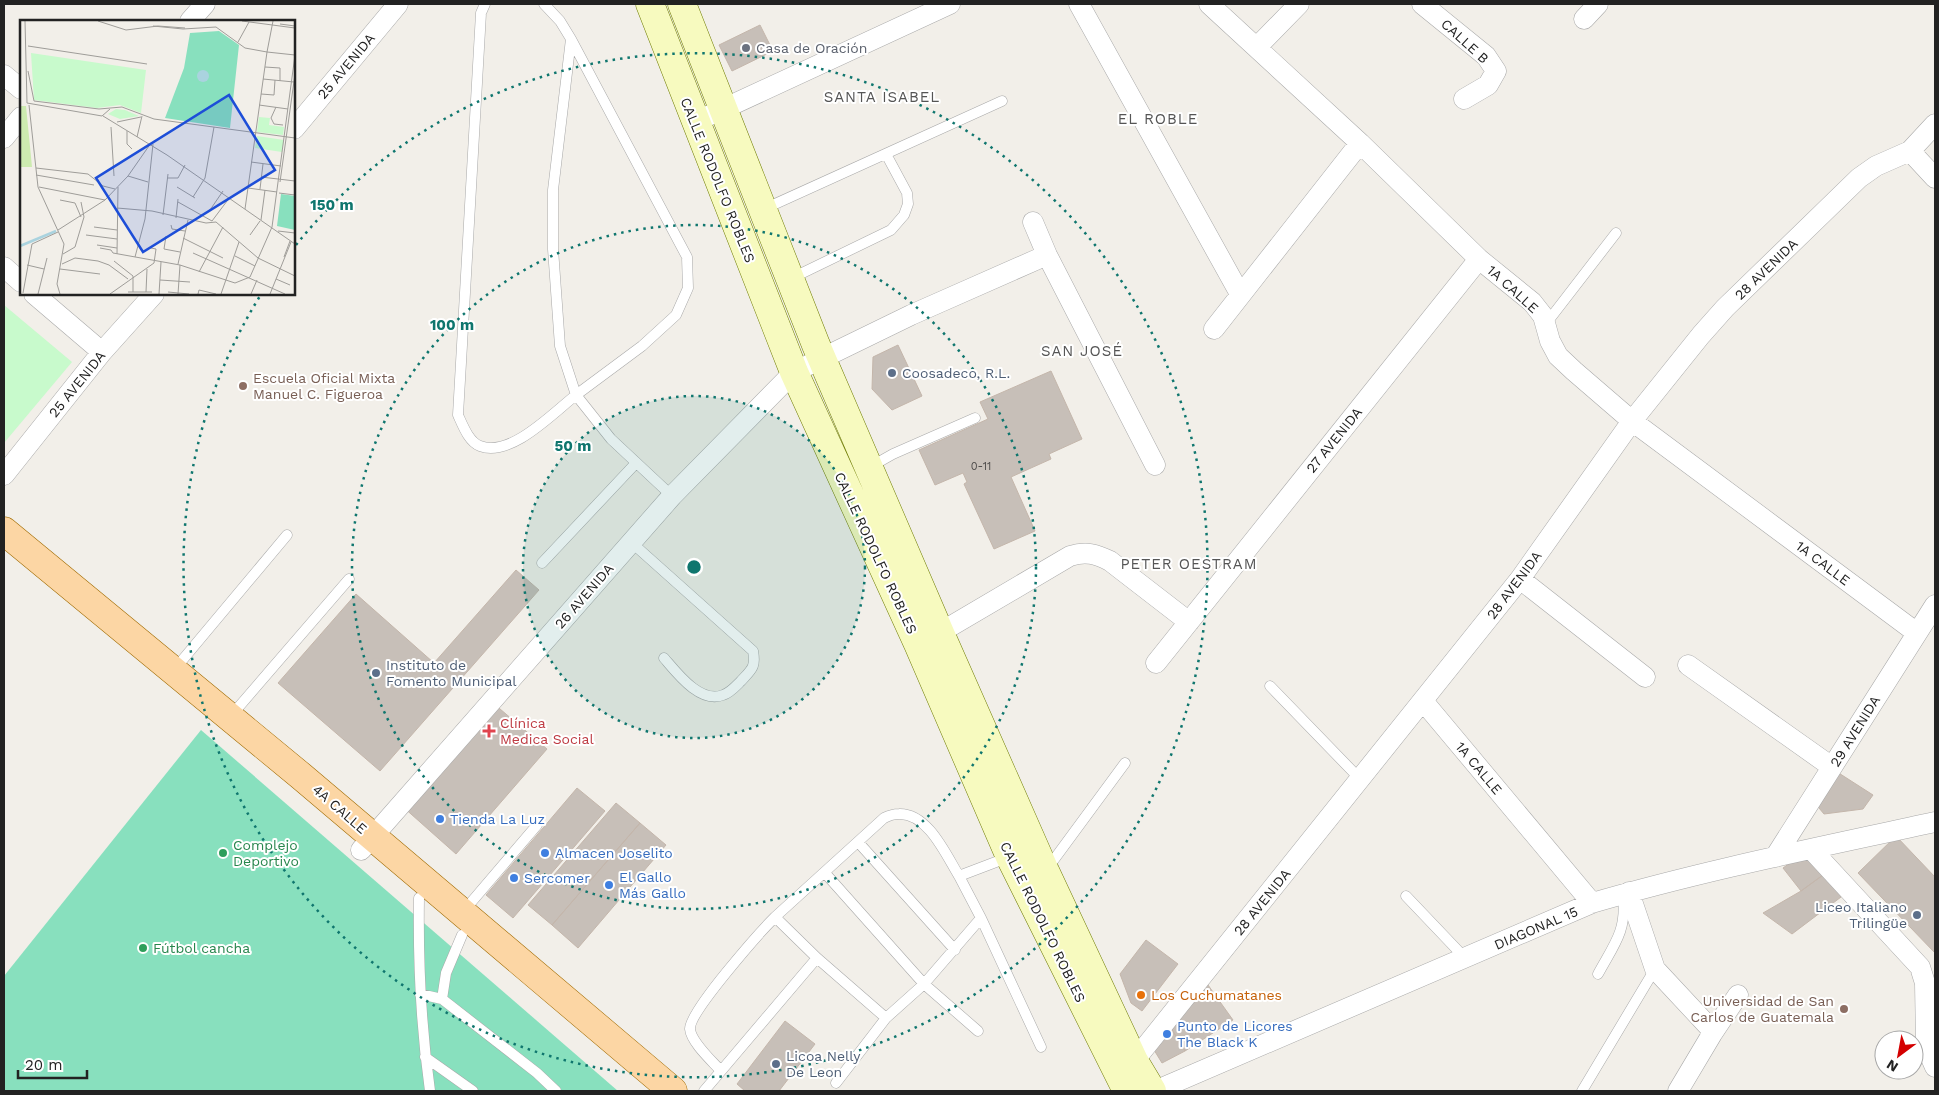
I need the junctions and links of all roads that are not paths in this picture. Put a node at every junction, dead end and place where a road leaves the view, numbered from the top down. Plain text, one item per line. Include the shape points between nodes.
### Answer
1 (398, 4) edge
2 (485, 4) edge
3 (544, 4) edge
4 (682, 4) edge
5 (950, 4) edge
6 (1079, 4) edge
7 (1209, 4) edge
8 (1299, 4) edge
9 (1422, 4) edge
10 (1598, 4) edge
11 (660, 7) edge
12 (1584, 19) dead end
13 (571, 39) junction
14 (1257, 47) junction
15 (4, 74) edge
16 (20, 88) edge
17 (1464, 99) dead end
18 (1002, 101) dead end
19 (725, 110) junction
20 (20, 118) edge
21 (696, 122) junction
22 (1935, 124) edge
23 (295, 128) edge
24 (4, 138) edge
25 (1360, 143) junction
26 (1910, 151) junction
27 (886, 154) junction
28 (1935, 178) edge
29 (764, 209) junction
30 (1033, 222) dead end
31 (1616, 232) dead end
32 (1047, 255) junction
33 (1479, 258) junction
34 (4, 267) edge
35 (791, 279) junction
36 (20, 281) edge
37 (1240, 294) junction
38 (35, 295) edge
39 (153, 295) edge
40 (1545, 325) junction
41 (1214, 329) dead end
42 (102, 352) junction
43 (822, 358) junction
44 (794, 372) junction
45 (576, 395) junction
46 (975, 418) dead end
47 (1632, 421) junction
48 (636, 463) junction
49 (1155, 465) dead end
50 (869, 467) junction
51 (4, 476) edge
52 (672, 496) junction
53 (4, 531) edge
54 (287, 535) dead end
55 (631, 542) junction
56 (4, 550) edge
57 (542, 563) dead end
58 (1520, 579) junction
59 (349, 580) dead end
60 (1935, 605) edge
61 (1189, 622) junction
62 (1917, 633) junction
63 (929, 638) junction
64 (664, 658) dead end
65 (1156, 663) dead end
66 (1688, 665) dead end
67 (173, 671) junction
68 (1644, 677) dead end
69 (1270, 686) dead end
70 (1423, 701) junction
71 (230, 717) junction
72 (1125, 763) dead end
73 (1832, 767) junction
74 (1360, 779) junction
75 (1935, 822) edge
76 (537, 825) dead end
77 (858, 842) junction
78 (366, 844) junction
79 (1811, 849) junction
80 (1010, 857) junction
81 (1775, 857) junction
82 (825, 873) junction
83 (959, 876) junction
84 (1033, 876) junction
85 (1626, 893) junction
86 (1406, 896) dead end
87 (419, 898) junction
88 (1592, 903) junction
89 (775, 917) junction
90 (981, 918) junction
91 (462, 924) junction
92 (955, 950) junction
93 (817, 958) junction
94 (1465, 958) junction
95 (1655, 969) junction
96 (1598, 974) dead end
97 (924, 984) junction
98 (420, 994) junction
99 (1738, 995) dead end
100 (442, 999) junction
101 (886, 1018) junction
102 (978, 1030) dead end
103 (1712, 1034) junction
104 (1042, 1047) dead end
105 (425, 1057) junction
106 (1935, 1067) edge
107 (721, 1071) junction
108 (1126, 1075) edge
109 (836, 1083) dead end
110 (430, 1091) edge
111 (473, 1091) edge
112 (556, 1091) edge
113 (651, 1091) edge
114 (673, 1091) edge
115 (704, 1091) edge
116 (1154, 1091) edge
117 (1582, 1091) edge
118 (1678, 1091) edge

1 - 23 street, 25 AVENIDA
2 - 45 lane via 481,13 458,415 466,433 479,446 495,448 522,438
3 - 13 lane
4 - 19 main road, CALLE RODOLFO ROBLES
5 - 19 street
6 - 37 street
7 - 14 street, 1A CALLE
8 - 14 street
9 - 17 street, CALLE B via 1486,56 1496,71 1488,84
10 - 12 street
11 - 21 main road, CALLE RODOLFO ROBLES
13 - 45 lane via 553,190 553,249 560,346
13 - 45 lane via 688,257 688,288 676,315 642,346
14 - 25 street, 1A CALLE
15 - 16 street
18 - 27 lane
19 - 21 street
19 - 29 main road, CALLE RODOLFO ROBLES
20 - 24 street
21 - 44 main road, CALLE RODOLFO ROBLES
22 - 26 street, 28 AVENIDA
25 - 33 street, 1A CALLE
25 - 37 street
26 - 28 street
26 - 47 street, 28 AVENIDA via 1876,166 1859,178 1725,308
27 - 29 lane
27 - 35 lane via 907,193 904,215 891,230
29 - 35 main road, CALLE RODOLFO ROBLES
30 - 32 street
31 - 40 lane
32 - 43 street, 26 AVENIDA
32 - 49 street
33 - 40 street, 1A CALLE via 1532,302 1543,316
33 - 61 street, 27 AVENIDA
34 - 36 street
35 - 43 main road, CALLE RODOLFO ROBLES
37 - 41 street
38 - 42 street
39 - 42 street, 25 AVENIDA
40 - 47 street, 1A CALLE via 1558,356
42 - 51 street, 25 AVENIDA
43 - 44 street, 26 AVENIDA
43 - 50 main road, CALLE RODOLFO ROBLES
44 - 52 street, 26 AVENIDA
44 - 63 main road, CALLE RODOLFO ROBLES
45 - 48 lane via 611,439
46 - 50 lane
47 - 58 street, 28 AVENIDA
47 - 62 street, 1A CALLE
48 - 52 lane
48 - 57 lane
50 - 63 main road, CALLE RODOLFO ROBLES
52 - 55 street, 26 AVENIDA
53 - 67 main road, 4A CALLE
54 - 67 lane
55 - 64 lane via 753,651 755,662 735,688 723,696 708,696 688,686
55 - 78 street, 26 AVENIDA
56 - 78 main road, 4A CALLE
58 - 68 street
58 - 70 street, 28 AVENIDA
59 - 71 lane
60 - 62 street, 29 AVENIDA
61 - 63 street via 1110,561 1095,554 1080,553
61 - 65 street, 27 AVENIDA
62 - 73 street, 29 AVENIDA
63 - 80 main road, CALLE RODOLFO ROBLES
63 - 84 main road, CALLE RODOLFO ROBLES
66 - 73 street
67 - 71 main road, 4A CALLE
69 - 74 lane
70 - 74 street, 28 AVENIDA
70 - 88 street, 1A CALLE
71 - 78 main road, 4A CALLE
72 - 84 lane via 1058,856
73 - 81 street, 29 AVENIDA
74 - 108 street, 28 AVENIDA
75 - 79 street, DIAGONAL 15
76 - 91 lane
77 - 82 lane
77 - 83 lane via 884,818 899,814 913,817 929,828
77 - 92 lane
78 - 87 main road, 4A CALLE
78 - 91 main road, 4A CALLE
79 - 81 street, DIAGONAL 15
79 - 106 street via 1920,967 1925,984 1926,1042
80 - 83 lane
80 - 84 main road, CALLE RODOLFO ROBLES
81 - 85 street, DIAGONAL 15
82 - 89 lane
82 - 97 lane
83 - 90 lane
84 - 108 main road, CALLE RODOLFO ROBLES
85 - 88 street, DIAGONAL 15
85 - 95 street
85 - 96 lane via 1622,927
86 - 94 lane
87 - 91 main road, 4A CALLE
87 - 98 lane
88 - 94 street, DIAGONAL 15
89 - 93 lane
89 - 107 lane via 692,1020 693,1039
90 - 92 lane
90 - 104 lane
91 - 100 lane via 446,973
91 - 113 main road, 4A CALLE
91 - 114 main road, 4A CALLE
92 - 97 lane
93 - 101 lane
93 - 107 lane
94 - 116 street, DIAGONAL 15
95 - 103 street
95 - 117 lane
97 - 101 lane
97 - 102 lane
98 - 100 lane
98 - 105 lane
99 - 103 street
100 - 112 lane
101 - 109 lane
103 - 118 street
105 - 110 lane
105 - 111 lane
107 - 115 lane
108 - 116 main road, CALLE RODOLFO ROBLES

